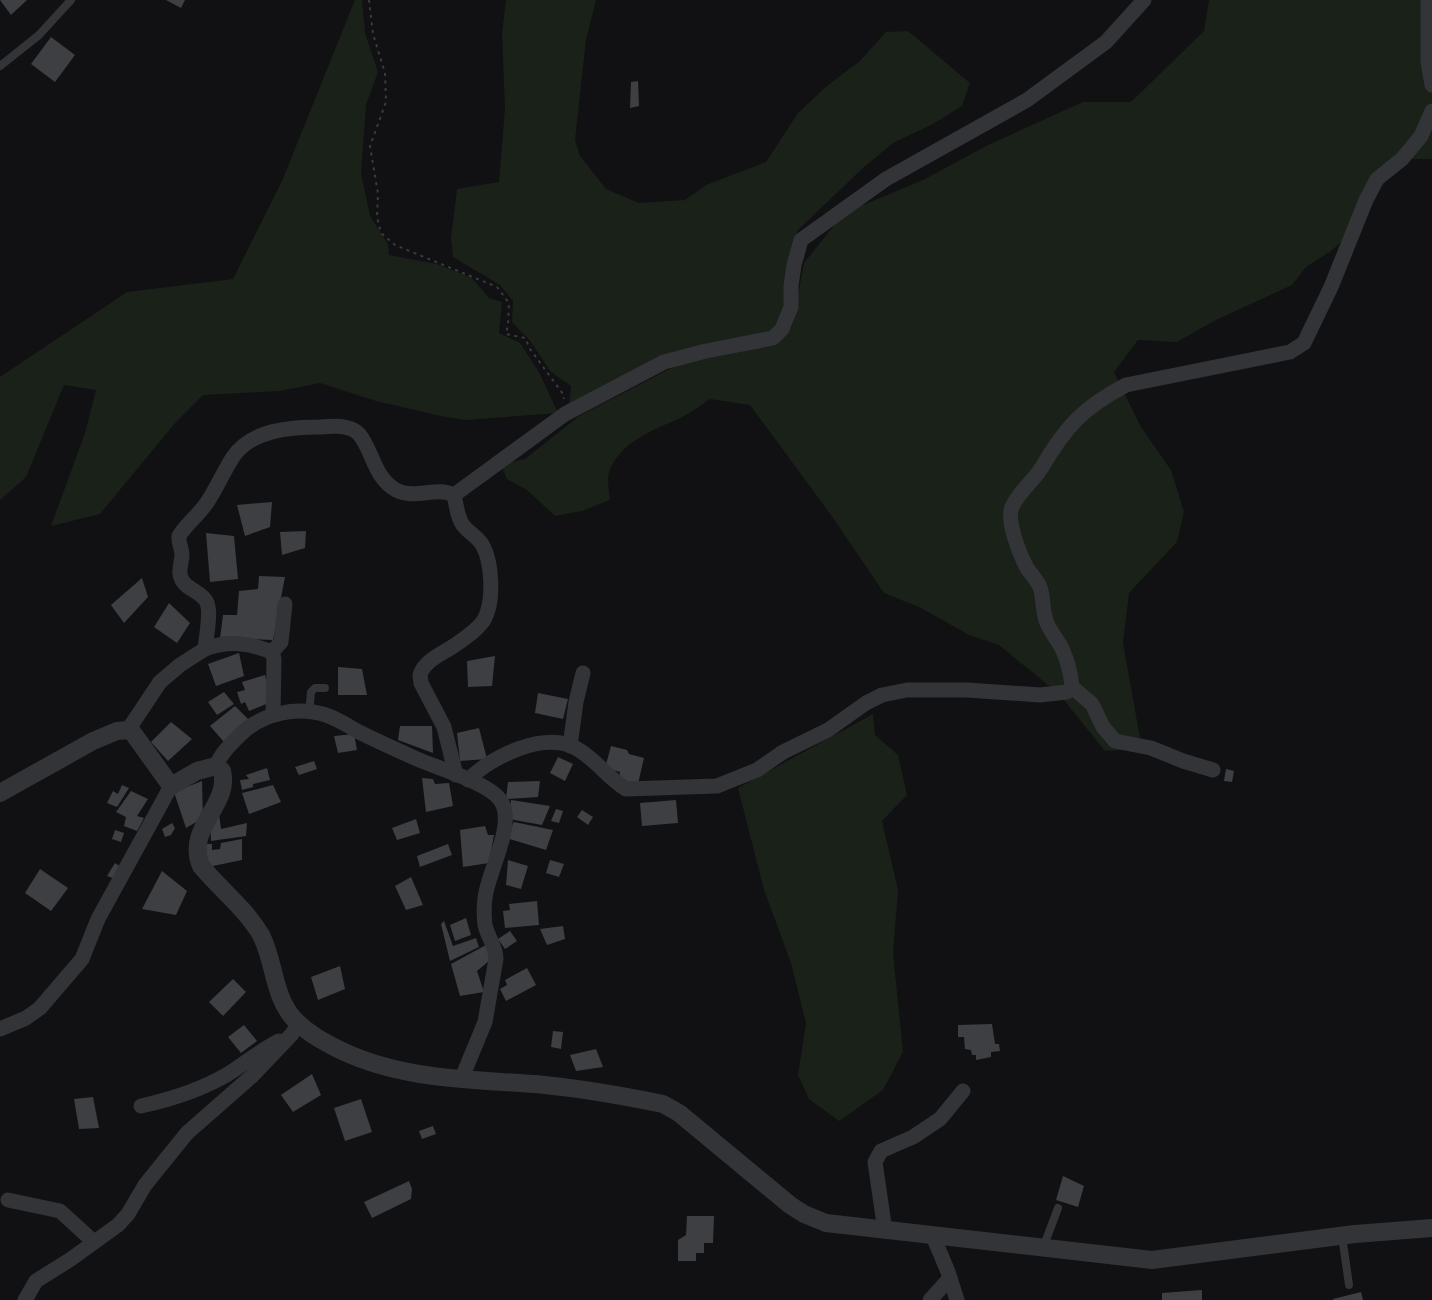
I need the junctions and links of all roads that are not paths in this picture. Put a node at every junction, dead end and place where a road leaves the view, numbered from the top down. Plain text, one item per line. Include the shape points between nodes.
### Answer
1 (71, 0) edge
2 (1144, 0) edge
3 (1428, 0) edge
4 (0, 66) edge
5 (1432, 85) edge
6 (1432, 111) edge
7 (454, 495) junction
8 (285, 604) dead end
9 (205, 648) junction
10 (272, 652) junction
11 (583, 673) dead end
12 (1072, 687) junction
13 (325, 688) dead end
14 (309, 713) junction
15 (273, 715) junction
16 (128, 730) junction
17 (570, 746) junction
18 (216, 766) junction
19 (1213, 770) dead end
20 (462, 777) junction
21 (171, 786) junction
22 (0, 794) edge
23 (0, 1029) edge
24 (295, 1029) junction
25 (461, 1080) junction
26 (963, 1091) dead end
27 (141, 1106) dead end
28 (8, 1200) dead end
29 (1058, 1208) dead end
30 (1432, 1228) edge
31 (885, 1231) junction
32 (933, 1236) junction
33 (1342, 1236) junction
34 (94, 1242) junction
35 (1043, 1248) junction
36 (950, 1278) junction
37 (1350, 1285) dead end
38 (25, 1300) edge
39 (930, 1300) edge
40 (957, 1300) edge

1 - 4 lane via 39,35
2 - 7 street via 1106,42 1027,100 886,179 801,240 794,265 791,307 782,329 773,338 664,362 565,414
3 - 5 street
6 - 12 street via 1421,136 1402,159 1377,179 1304,344 1290,352 1126,385 1101,398 1075,419 1037,476 1017,498 1011,509 1016,542 1040,587 1046,623 1063,651
7 - 9 street via 440,490 398,492 383,479 359,434 346,427 302,427 272,432 251,441 234,456 204,507 179,536 182,581 202,596 208,606
7 - 20 street via 460,521 484,547 489,566 488,610 484,620 428,662 420,675
8 - 10 street via 281,642
9 - 10 street via 242,643
9 - 16 street via 160,682
10 - 15 street
11 - 17 street
12 - 17 street via 1067,692 1040,695 967,690 907,690 882,695 757,770 717,786 626,789 588,756
12 - 19 street via 1092,704 1115,741 1151,748
13 - 14 lane via 311,692
14 - 15 street
14 - 20 street via 324,714
15 - 18 street via 246,730
16 - 21 street
16 - 22 street via 93,741
17 - 20 street via 552,742 516,750
18 - 21 street via 197,771
18 - 24 street via 222,771 223,784 200,832 197,857 261,936
20 - 25 street via 500,798 505,819 485,898 486,926 496,950 489,1002 480,1037
21 - 23 street via 102,911 82,959 40,1008
24 - 25 street via 357,1058 409,1073
24 - 27 street via 202,1088 176,1099
24 - 34 street via 252,1076 187,1133 145,1185 128,1214
25 - 31 street via 547,1086 663,1104 680,1113 804,1214 826,1223
26 - 31 street via 940,1119 881,1151 875,1162
28 - 34 street via 60,1210
29 - 35 lane
30 - 33 street
31 - 32 street
32 - 35 street
32 - 36 street
33 - 35 street via 1165,1259
33 - 37 lane
34 - 38 street via 36,1281
36 - 39 street
36 - 40 street

